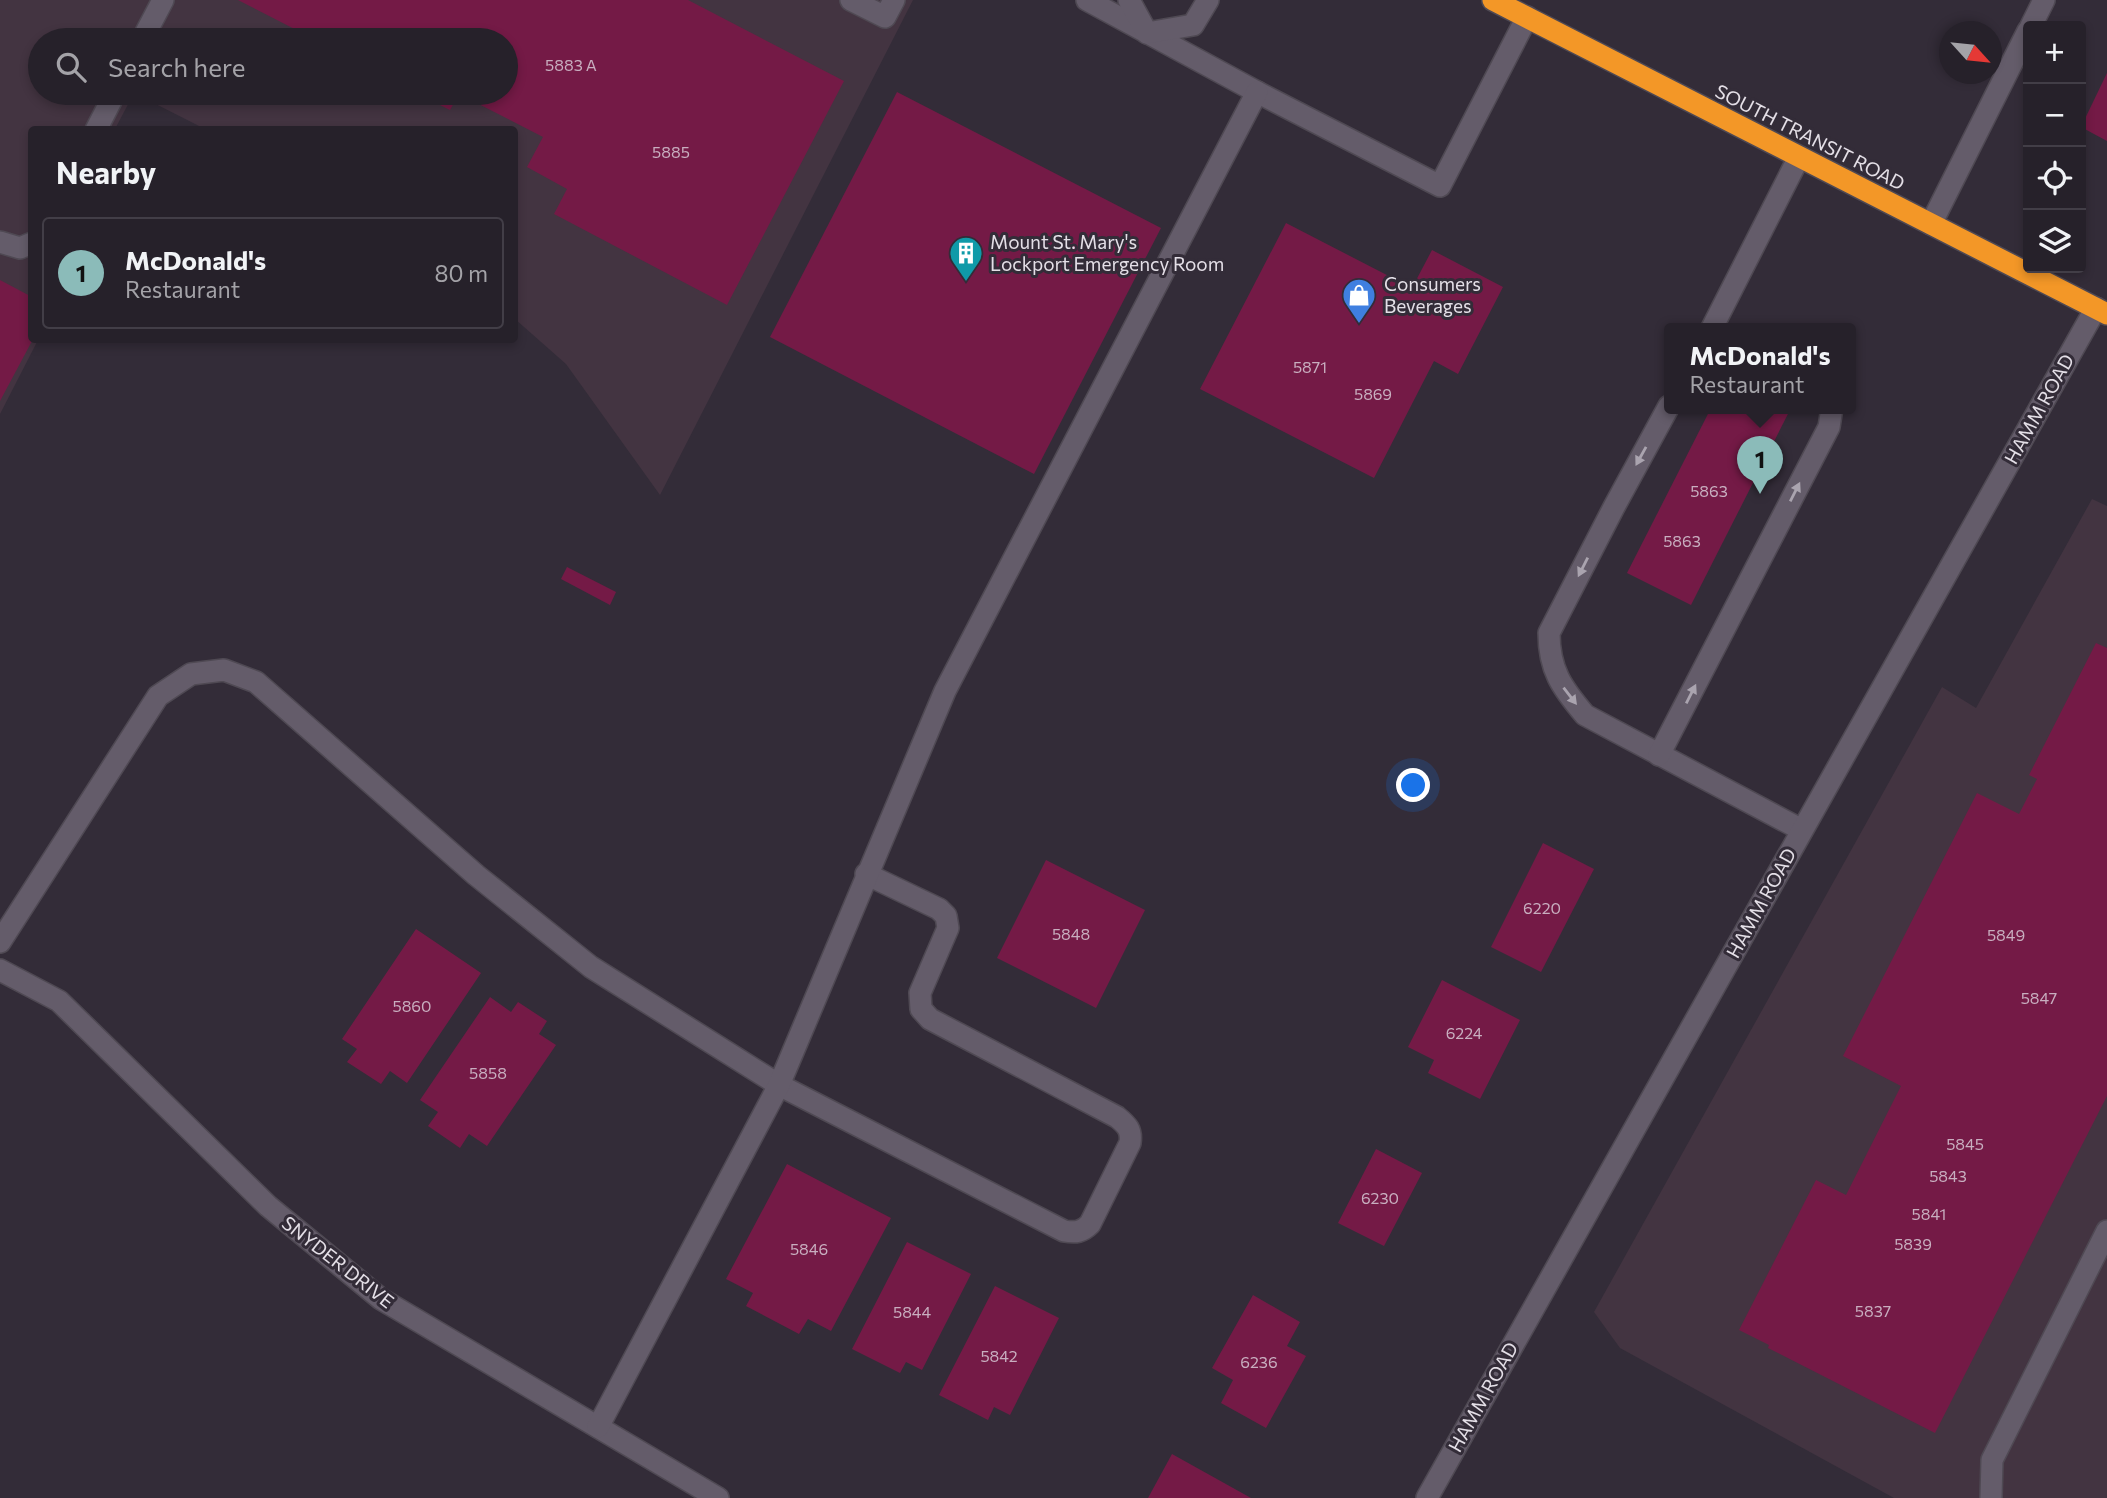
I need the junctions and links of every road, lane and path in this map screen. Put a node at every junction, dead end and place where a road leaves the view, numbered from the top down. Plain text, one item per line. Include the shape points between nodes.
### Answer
1 (163, 0) edge
2 (851, 0) edge
3 (894, 0) edge
4 (1087, 0) edge
5 (1129, 0) edge
6 (1208, 0) edge
7 (1493, 0) edge
8 (2044, 0) edge
9 (1527, 18) junction
10 (2034, 21) edge
11 (148, 28) edge
12 (1147, 33) junction
13 (2023, 41) edge
14 (1257, 92) junction
15 (109, 105) edge
16 (98, 126) edge
17 (1799, 157) junction
18 (1931, 224) junction
19 (0, 242) edge
20 (28, 245) edge
21 (2101, 311) edge
22 (1719, 323) edge
23 (1665, 414) edge
24 (1831, 414) edge
25 (1659, 755) junction
26 (1802, 830) junction
27 (866, 874) junction
28 (0, 942) edge
29 (0, 970) edge
30 (779, 1085) junction
31 (2107, 1231) edge
32 (598, 1427) junction
33 (1995, 1496) edge
34 (718, 1498) edge
35 (1427, 1498) edge

1 - 11 street
2 - 3 street via 885,17
4 - 12 street
5 - 12 street
6 - 12 street via 1193,25
7 - 9 highway, SOUTH TRANSIT ROAD
8 - 10 street
9 - 14 street via 1440,186
9 - 17 highway, SOUTH TRANSIT ROAD
12 - 14 street
13 - 18 street
14 - 27 street via 944,691
15 - 16 street
17 - 18 highway, SOUTH TRANSIT ROAD
17 - 22 street
18 - 21 highway, SOUTH TRANSIT ROAD
19 - 20 street via 20,248
21 - 26 street, HAMM ROAD
23 -> 25 street via 1549,633 1553,667 1585,715
25 -> 24 street via 1829,427
25 - 26 street
26 - 35 street, HAMM ROAD
27 - 30 street
27 - 30 street via 946,916 948,928 920,993 921,1009 930,1019 1117,1116 1128,1125 1130,1143 1090,1224 1075,1233
28 - 30 street via 158,696 191,674 224,670 256,682 476,876 591,967
29 - 32 street, SNYDER DRIVE via 59,1001 268,1206 381,1299
30 - 32 street
31 - 33 street via 1992,1460
32 - 34 street, SNYDER DRIVE

